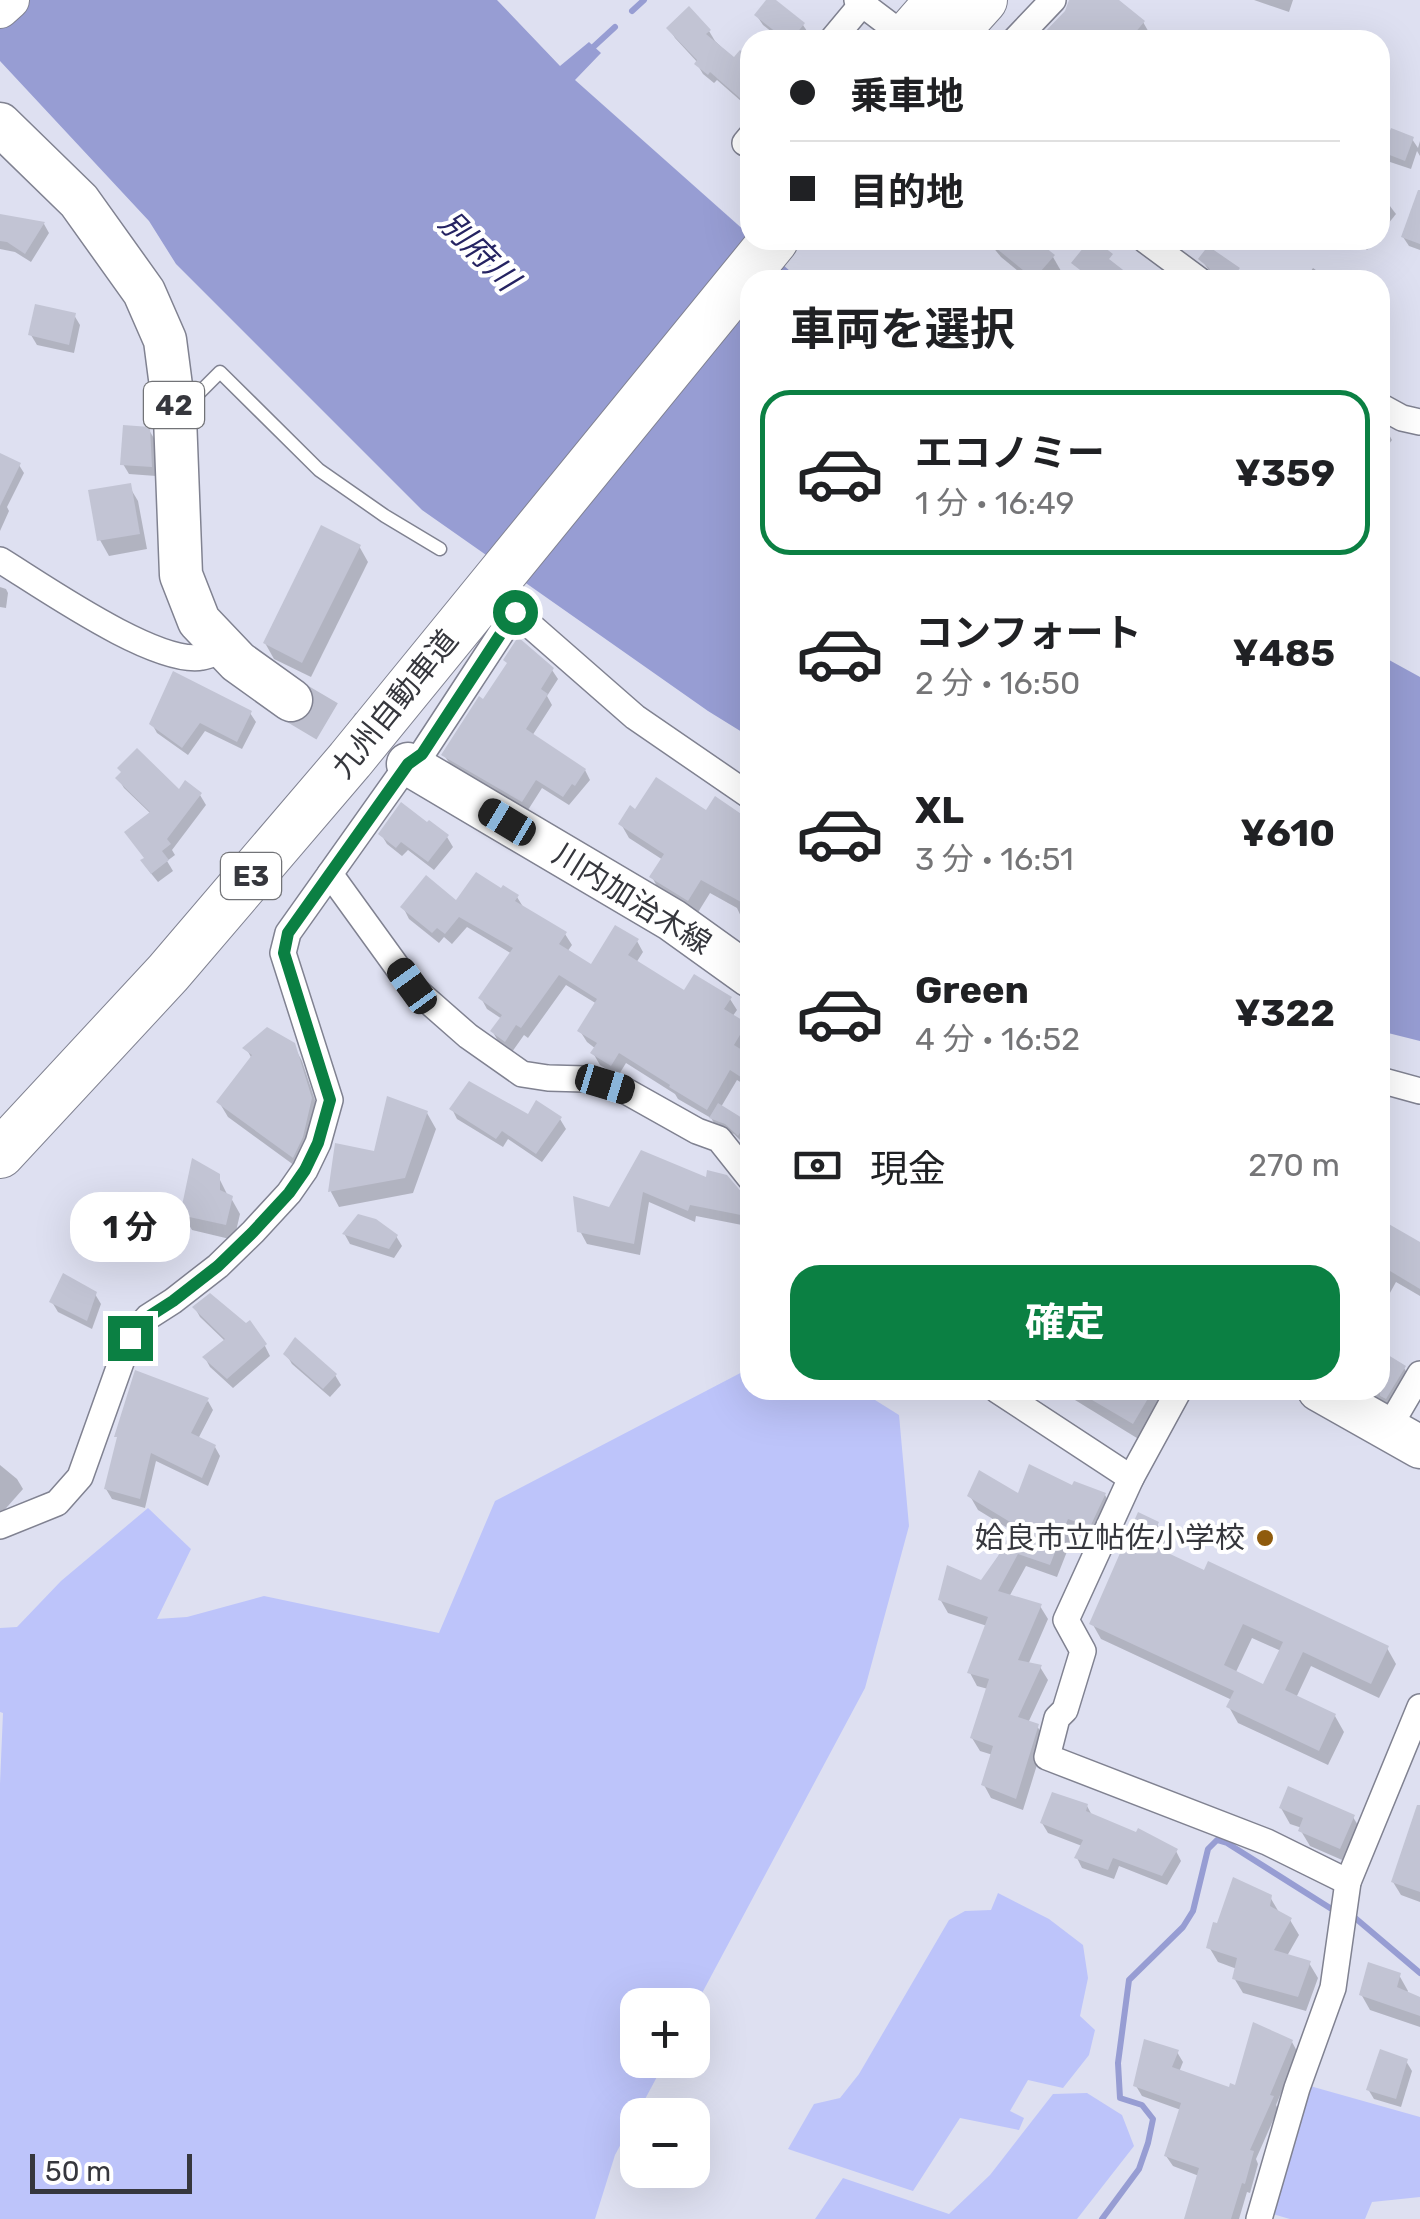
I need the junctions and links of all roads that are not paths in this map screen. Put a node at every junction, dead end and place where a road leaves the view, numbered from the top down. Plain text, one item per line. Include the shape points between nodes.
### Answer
1 (10, 0) edge
2 (940, 0) edge
3 (982, 0) edge
4 (1053, 0) edge
5 (859, 2) edge
6 (0, 9) edge
7 (839, 30) edge
8 (894, 30) edge
9 (900, 30) edge
10 (956, 30) edge
11 (1024, 30) edge
12 (0, 124) edge
13 (740, 232) edge
14 (765, 250) edge
15 (1158, 250) edge
16 (746, 270) edge
17 (1186, 270) edge
18 (740, 276) edge
19 (1390, 411) edge
20 (175, 416) junction
21 (1420, 422) edge
22 (0, 560) edge
23 (464, 568) junction
24 (224, 648) junction
25 (290, 700) tunnel mouth
26 (408, 764) junction
27 (740, 789) edge
28 (330, 874) junction
29 (740, 969) edge
30 (1390, 1082) edge
31 (1420, 1090) edge
32 (0, 1106) edge
33 (0, 1154) edge
34 (740, 1165) edge
35 (1420, 1374) edge
36 (1012, 1400) edge
37 (1174, 1400) edge
38 (1337, 1400) edge
39 (1404, 1437) edge
40 (1131, 1478) junction
41 (0, 1526) edge
42 (1420, 1708) edge
43 (1348, 1882) junction
44 (1259, 2219) edge

1 - 6 street
2 - 9 highway
3 - 10 highway
4 - 11 street
5 - 7 street
5 - 8 street
12 - 20 main road, 42 via 79,201 144,292 165,340
13 - 23 highway, 九州自動車道 / E3
14 - 16 highway, 九州自動車道 / E3
15 - 17 street
18 - 23 highway, 九州自動車道 / E3
19 - 21 street
20 - 23 lane via 220,372 319,470
20 - 24 main road, 42 via 181,575 199,621
22 - 24 street via 141,642 200,658
23 - 32 highway, 九州自動車道 / E3 via 144,954
23 - 33 highway, 九州自動車道 / E3 via 350,760 181,958
24 - 25 main road, 42
26 - 27 street via 422,754 515,612 635,717
26 - 28 street
26 - 29 main road, 川内加治木線 via 672,920
28 - 34 street via 412,986 468,1036 522,1074 624,1090 719,1138
28 - 41 street via 288,933 284,953 330,1100 305,1170 230,1255 130,1338 80,1476 57,1502
30 - 31 street
35 - 39 street
36 - 40 street
37 - 40 street
38 - 39 main road
40 - 43 street via 1066,1620 1083,1651 1048,1756 1268,1842
42 - 43 street
43 - 44 street via 1333,1988

